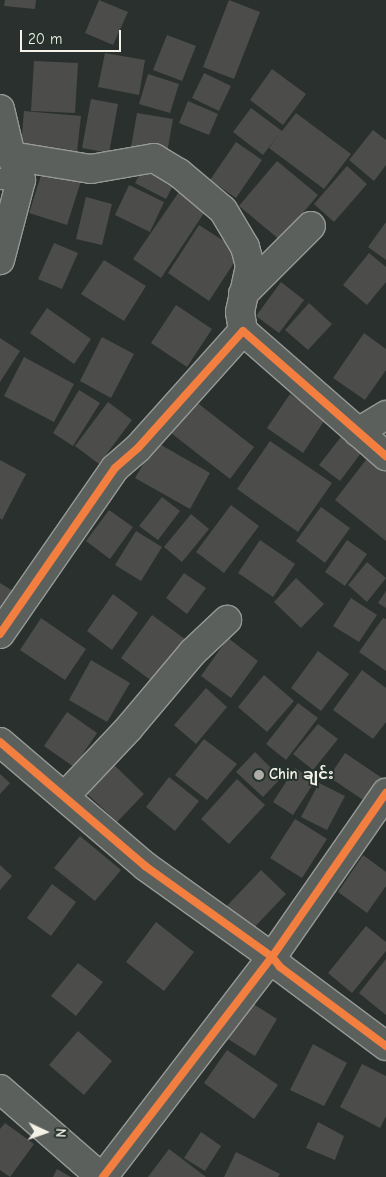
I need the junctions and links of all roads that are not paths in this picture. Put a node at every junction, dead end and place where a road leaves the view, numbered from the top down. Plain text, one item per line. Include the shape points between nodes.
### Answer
1 (0, 109) edge
2 (11, 172) edge
3 (311, 226) dead end
4 (0, 260) edge
5 (242, 296) junction
6 (243, 331) junction
7 (386, 415) edge
8 (358, 432) junction
9 (386, 456) edge
10 (227, 620) dead end
11 (0, 634) edge
12 (0, 742) edge
13 (386, 793) edge
14 (65, 796) junction
15 (272, 957) junction
16 (386, 1046) edge
17 (0, 1089) edge
18 (102, 1177) edge

1 - 2 street
2 - 4 street
2 - 5 street via 91,169 154,158 179,173 223,210 245,246 250,266
3 - 5 street
5 - 6 street
6 - 8 street
6 - 11 street via 138,448 115,468
7 - 8 street
8 - 9 street
10 - 14 street via 193,652 129,728
12 - 14 street
13 - 15 street
14 - 15 street via 145,866
15 - 16 street
15 - 18 street
17 - 18 street

